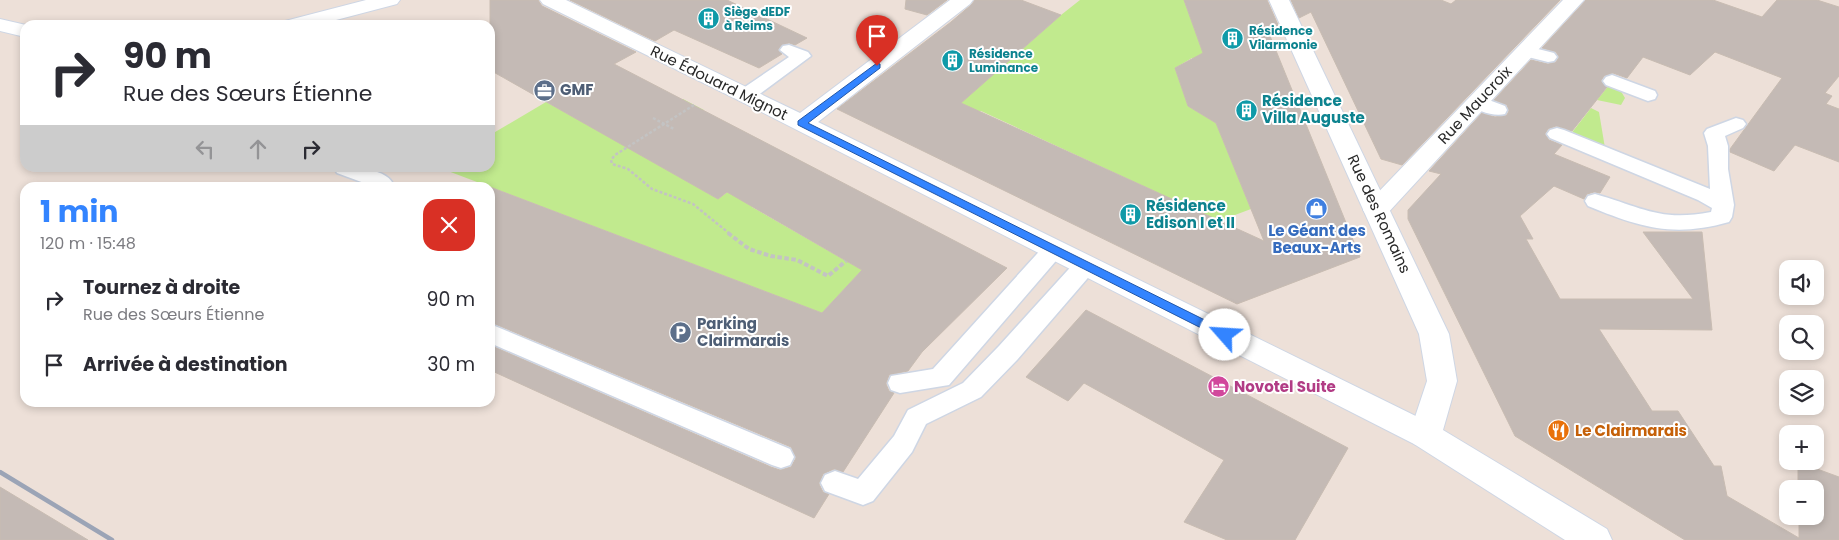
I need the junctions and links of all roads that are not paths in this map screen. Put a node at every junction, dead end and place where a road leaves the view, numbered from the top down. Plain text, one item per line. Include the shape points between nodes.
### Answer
1 (390, 0) edge
2 (550, 0) edge
3 (963, 0) edge
4 (1279, 0) edge
5 (1574, 0) edge
6 (312, 20) edge
7 (0, 24) edge
8 (20, 29) edge
9 (789, 50) dead end
10 (1612, 81) dead end
11 (746, 95) junction
12 (1648, 95) dead end
13 (801, 123) junction
14 (1736, 124) dead end
15 (1557, 134) dead end
16 (355, 172) edge
17 (382, 182) dead end
18 (1595, 200) dead end
19 (1723, 206) junction
20 (1376, 210) junction
21 (1053, 250) junction
22 (1085, 266) junction
23 (495, 335) edge
24 (917, 417) junction
25 (1425, 434) junction
26 (781, 457) dead end
27 (836, 483) dead end
28 (1595, 540) edge

1 - 6 street
2 - 11 street, Rue Édouard Mignot
3 - 13 street
4 - 20 street, Rue des Romains
5 - 20 street, Rue Maucroix via 1537,54 1488,106
7 - 8 street
9 - 11 lane via 802,56
10 - 12 lane
11 - 13 street, Rue Édouard Mignot
13 - 21 street, Rue Édouard Mignot
14 - 19 lane via 1714,132
15 - 19 lane via 1705,195
16 - 17 lane
18 - 19 lane via 1637,218 1666,224 1721,217
20 - 25 street, Rue des Romains via 1434,334 1442,381
21 - 22 street, Rue Édouard Mignot
21 - 24 lane via 940,378 900,383 913,400
22 - 24 lane via 972,390
22 - 25 street, Rue Édouard Mignot
23 - 26 lane
24 - 27 lane via 903,444 862,493
25 - 28 street, Rue Édouard Mignot

